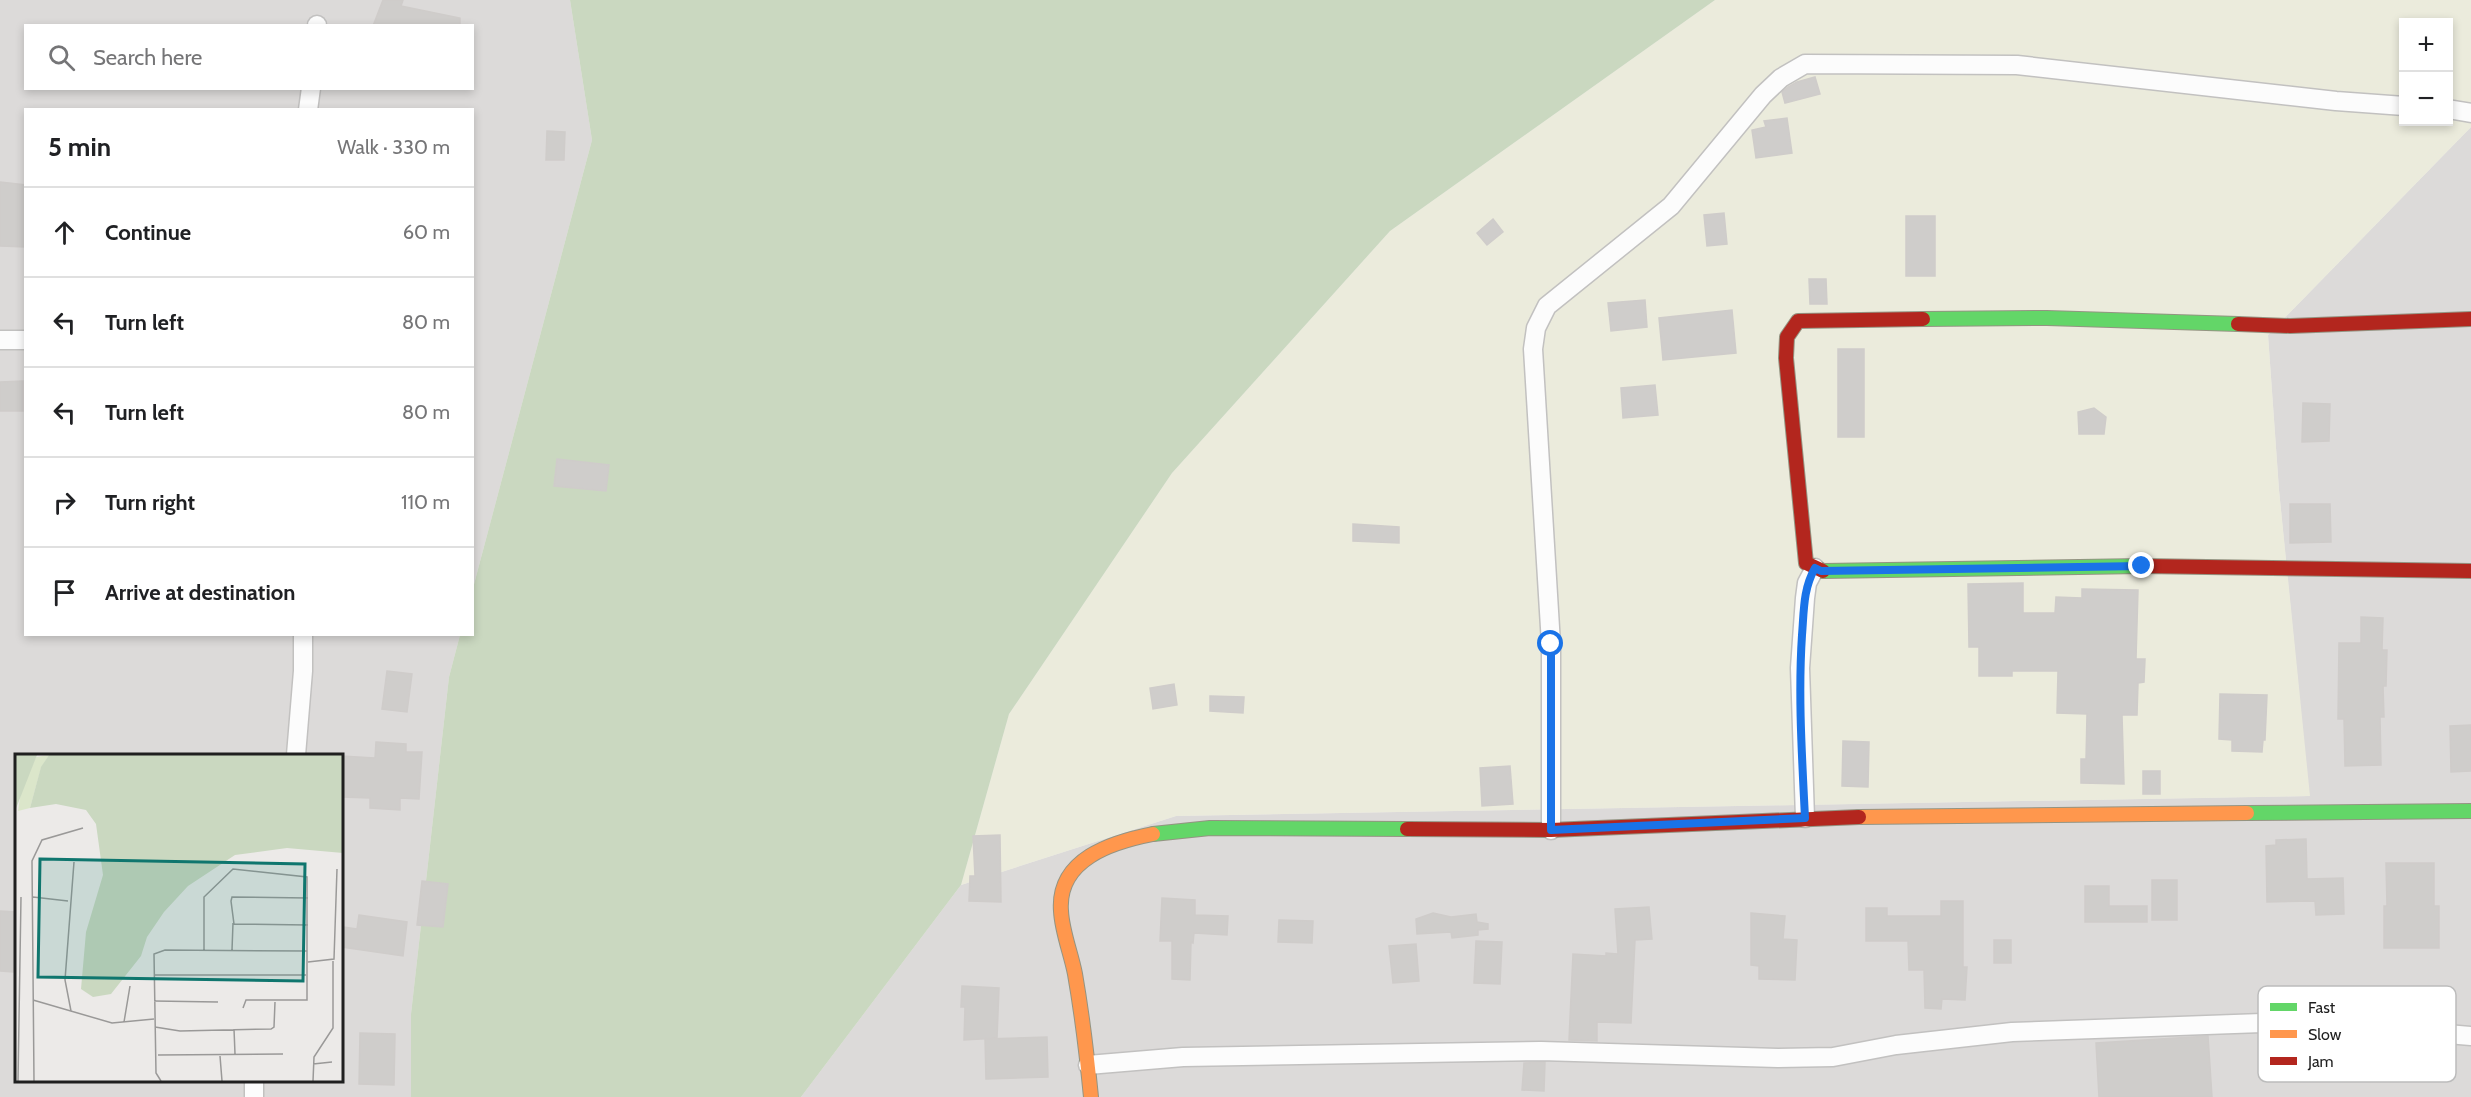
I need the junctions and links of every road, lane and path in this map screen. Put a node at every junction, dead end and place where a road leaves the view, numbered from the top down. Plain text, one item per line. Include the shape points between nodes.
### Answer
1 (311, 90) edge
2 (2399, 106) edge
3 (309, 108) edge
4 (2453, 110) edge
5 (2471, 113) edge
6 (2471, 319) edge
7 (0, 340) edge
8 (24, 340) edge
9 (1815, 568) junction
10 (2471, 571) edge
11 (303, 636) edge
12 (296, 754) edge
13 (2471, 811) edge
14 (1805, 818) junction
15 (1551, 830) junction
16 (2258, 1023) edge
17 (2456, 1035) edge
18 (2471, 1036) edge
19 (1088, 1065) junction
20 (1091, 1097) edge

1 - 3 street
2 - 15 street via 2018,65 1805,64 1780,78 1671,206 1547,306 1536,328 1533,349 1551,644
4 - 5 street
6 - 9 street via 2290,326 2047,318 1798,321 1787,337 1786,358 1806,563
7 - 8 street
9 - 10 street via 1821,571 2142,566
9 - 14 street via 1804,598 1800,668
11 - 12 street
13 - 14 street
14 - 15 street
15 - 19 street via 1179,829 1138,837 1092,855 1078,864 1065,881 1060,909 1074,969
16 - 19 street via 2012,1032 1896,1045 1833,1057 1541,1051 1184,1057
17 - 18 street
19 - 20 street

